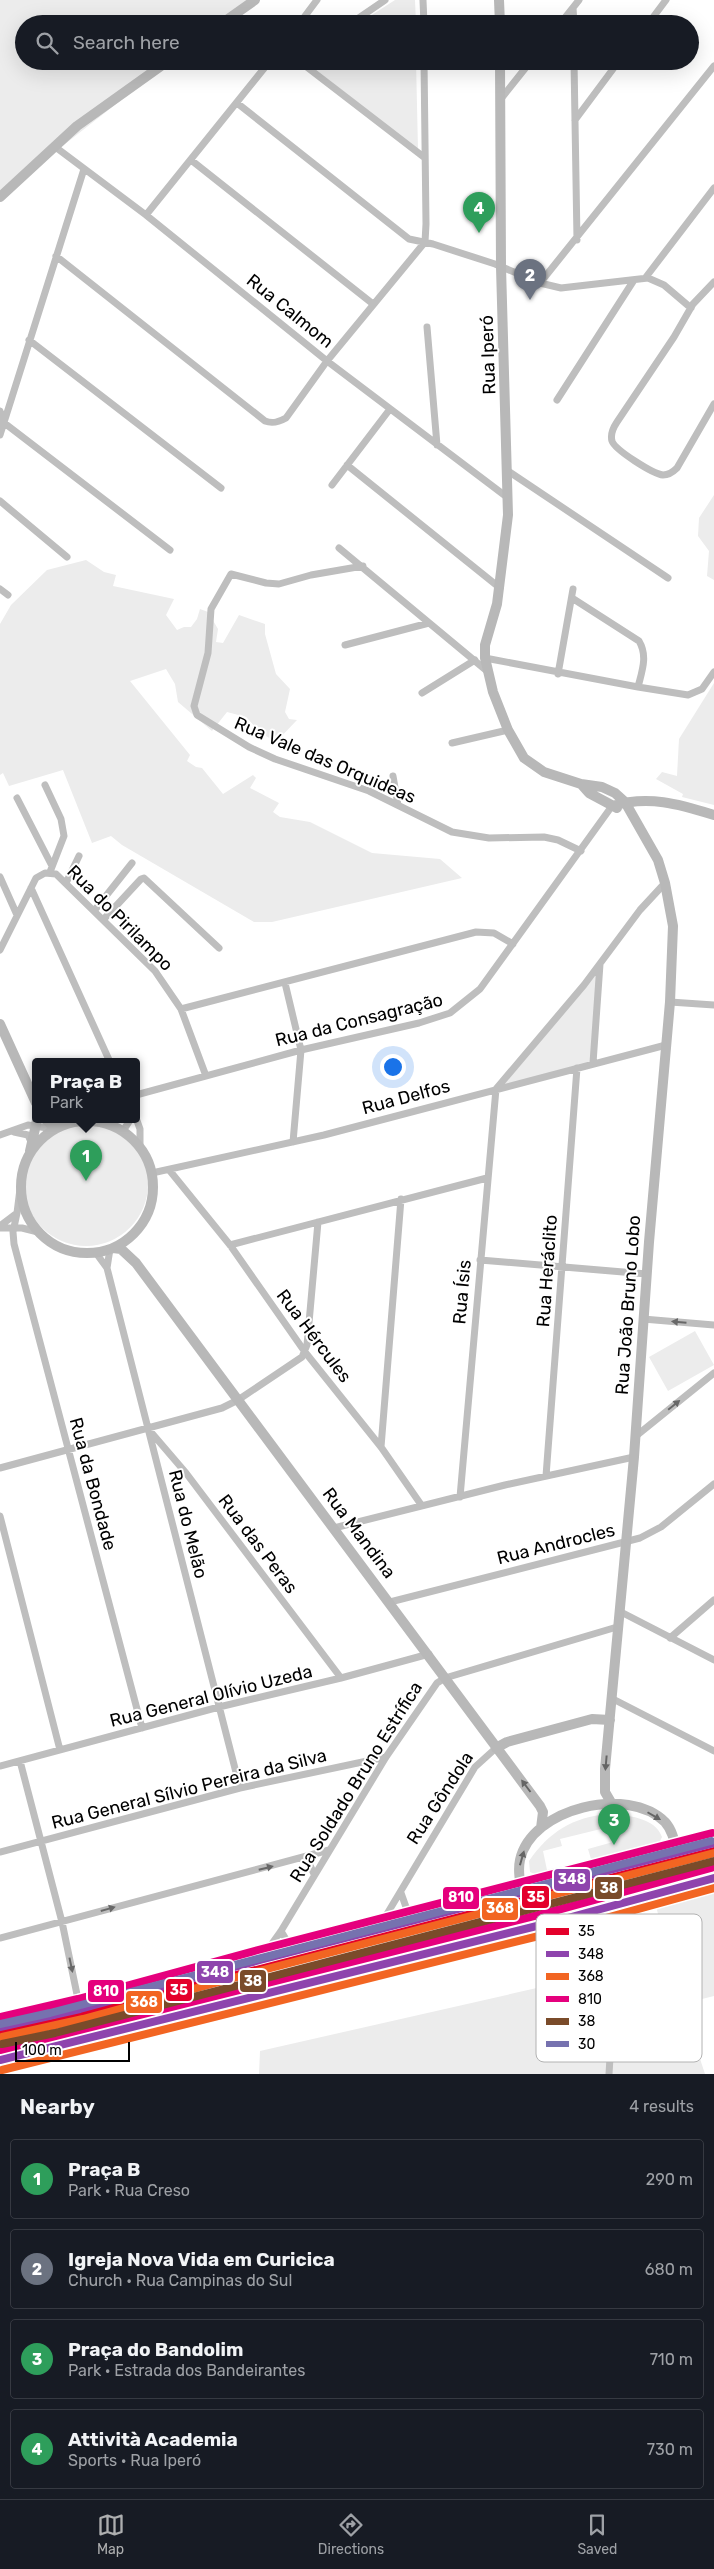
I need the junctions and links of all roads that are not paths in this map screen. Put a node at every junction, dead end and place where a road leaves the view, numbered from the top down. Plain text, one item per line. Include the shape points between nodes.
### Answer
1 (254, 0) edge
2 (316, 0) edge
3 (385, 0) edge
4 (423, 0) edge
5 (499, 0) edge
6 (579, 0) edge
7 (666, 0) edge
8 (573, 4) edge
9 (234, 15) edge
10 (305, 15) edge
11 (363, 15) edge
12 (424, 15) edge
13 (500, 15) edge
14 (566, 15) edge
15 (655, 15) edge
16 (714, 66) edge
17 (155, 70) edge
18 (263, 70) edge
19 (311, 70) edge
20 (424, 70) edge
21 (500, 70) edge
22 (524, 70) edge
23 (574, 70) edge
24 (612, 70) edge
25 (500, 100) junction
26 (237, 103) junction
27 (575, 120) junction
28 (54, 146) junction
29 (425, 158) junction
30 (191, 160) junction
31 (84, 169) junction
32 (714, 188) edge
33 (2, 194) edge
34 (146, 215) junction
35 (577, 240) junction
36 (425, 242) junction
37 (56, 256) junction
38 (501, 267) junction
39 (646, 277) junction
40 (634, 280) junction
41 (714, 282) edge
42 (540, 283) junction
43 (373, 304) junction
44 (691, 308) junction
45 (427, 327) dead end
46 (29, 340) junction
47 (327, 361) junction
48 (557, 400) dead end
49 (714, 404) edge
50 (390, 409) junction
51 (0, 411) edge
52 (4, 422) junction
53 (0, 435) edge
54 (437, 445) junction
55 (346, 465) junction
56 (508, 471) junction
57 (332, 485) dead end
58 (221, 488) dead end
59 (508, 498) junction
60 (0, 500) edge
61 (339, 548) dead end
62 (170, 550) dead end
63 (67, 557) dead end
64 (363, 566) junction
65 (668, 578) dead end
66 (500, 588) junction
67 (0, 589) edge
68 (573, 589) dead end
69 (8, 595) dead end
70 (572, 598) junction
71 (429, 623) junction
72 (345, 645) dead end
73 (480, 659) junction
74 (714, 672) edge
75 (558, 674) junction
76 (638, 687) junction
77 (422, 693) dead end
78 (508, 730) junction
79 (452, 743) dead end
80 (393, 776) dead end
81 (46, 784) dead end
82 (581, 784) junction
83 (17, 798) dead end
84 (625, 802) junction
85 (398, 805) junction
86 (612, 806) junction
87 (631, 815) junction
88 (714, 815) edge
89 (581, 851) junction
90 (79, 856) dead end
91 (132, 863) dead end
92 (51, 869) junction
93 (0, 877) edge
94 (665, 882) junction
95 (66, 883) junction
96 (31, 888) junction
97 (94, 911) junction
98 (17, 914) junction
99 (103, 920) junction
100 (513, 944) junction
101 (219, 948) dead end
102 (0, 950) edge
103 (600, 963) junction
104 (285, 983) junction
105 (670, 1002) junction
106 (714, 1005) edge
107 (181, 1009) junction
108 (0, 1024) edge
109 (666, 1045) junction
110 (5, 1046) edge
111 (301, 1050) junction
112 (108, 1058) edge
113 (593, 1063) junction
114 (577, 1068) junction
115 (206, 1076) junction
116 (496, 1089) junction
117 (140, 1094) edge
118 (32, 1096) edge
119 (33, 1123) edge
120 (36, 1123) edge
121 (39, 1123) edge
122 (49, 1123) edge
123 (75, 1123) edge
124 (99, 1123) edge
125 (128, 1123) edge
126 (138, 1123) edge
127 (55, 1129) junction
128 (123, 1131) junction
129 (11, 1132) junction
130 (0, 1135) edge
131 (293, 1142) junction
132 (31, 1148) junction
133 (140, 1148) junction
134 (181, 1168) junction
135 (170, 1171) junction
136 (152, 1173) junction
137 (488, 1178) junction
138 (182, 1184) junction
139 (20, 1189) junction
140 (401, 1199) junction
141 (17, 1213) junction
142 (318, 1222) junction
143 (0, 1227) edge
144 (13, 1228) junction
145 (22, 1228) junction
146 (38, 1232) junction
147 (131, 1237) junction
148 (230, 1245) junction
149 (15, 1247) junction
150 (111, 1249) junction
151 (96, 1253) junction
152 (480, 1260) junction
153 (136, 1263) junction
154 (563, 1267) junction
155 (107, 1268) junction
156 (647, 1274) junction
157 (643, 1319) junction
158 (714, 1325) edge
159 (305, 1352) junction
160 (714, 1373) edge
161 (238, 1400) junction
162 (149, 1429) junction
163 (636, 1436) junction
164 (381, 1447) junction
165 (69, 1450) junction
166 (634, 1457) junction
167 (0, 1468) edge
168 (546, 1476) junction
169 (714, 1484) edge
170 (460, 1497) junction
171 (422, 1506) junction
172 (0, 1516) edge
173 (334, 1528) junction
174 (626, 1542) junction
175 (714, 1600) edge
176 (390, 1602) junction
177 (619, 1611) junction
178 (618, 1627) junction
179 (670, 1638) junction
180 (429, 1654) junction
181 (714, 1660) edge
182 (340, 1678) junction
183 (445, 1678) junction
184 (612, 1699) junction
185 (219, 1707) junction
186 (610, 1720) junction
187 (142, 1728) junction
188 (496, 1748) junction
189 (60, 1750) junction
190 (714, 1752) edge
191 (386, 1757) junction
192 (20, 1761) junction
193 (0, 1766) edge
194 (240, 1788) junction
195 (612, 1804) junction
196 (541, 1828) junction
197 (41, 1842) junction
198 (714, 1843) edge
199 (329, 1850) junction
200 (0, 1852) edge
201 (676, 1852) junction
202 (301, 1859) junction
203 (314, 1874) junction
204 (709, 1880) edge
205 (523, 1892) junction
206 (400, 1893) junction
207 (597, 1910) junction
208 (581, 1914) edge
209 (598, 1914) edge
210 (418, 1919) junction
211 (62, 1922) junction
212 (536, 1925) edge
213 (378, 1929) junction
214 (281, 1931) junction
215 (512, 1931) junction
216 (0, 1938) edge
217 (298, 1950) junction
218 (260, 1960) junction
219 (80, 2009) junction
220 (0, 2027) edge
221 (0, 2060) edge

1 - 9 street
2 - 10 street
3 - 11 street
4 - 12 street
5 - 13 street
6 - 8 street
7 - 15 street
8 - 14 street
16 - 35 street
17 - 28 street
18 - 26 street
19 - 29 street
20 - 29 street
21 - 25 street, Rua Iperó
22 - 25 street
23 - 27 street
24 - 27 street
25 - 38 street, Rua Iperó
26 - 30 street
26 - 36 street via 402,235
27 - 35 street
28 - 31 street, Rua Calmom
28 - 33 street
29 - 36 street
30 - 34 street
30 - 43 street
31 - 34 street, Rua Calmom
31 - 37 street
32 - 39 street
34 - 47 street, Rua Calmom
35 - 42 street
36 - 38 street
36 - 43 street
37 - 46 street
37 - 47 street via 265,421 277,422 286,418
38 - 42 street
38 - 56 street, Rua Iperó
39 - 40 street
39 - 44 street via 664,285
40 - 42 street via 571,288
40 - 48 street
41 - 44 street
43 - 47 street
44 - 49 street via 616,422 612,440 622,452 651,470 668,474 677,468
45 - 54 street
46 - 52 street
46 - 58 street
47 - 50 street, Rua Calmom
50 - 54 street, Rua Calmom
50 - 55 street
51 - 52 street
52 - 53 street
52 - 62 street
54 - 59 street, Rua Calmom
55 - 57 street
55 - 66 street
56 - 59 street, Rua Iperó
56 - 65 street
59 - 66 street, Rua Iperó
60 - 63 street
61 - 64 street
64 - 71 street
64 - 85 street, Rua Vale das Orquideas via 279,584 228,573 211,609 208,652 194,712 228,736 276,759 355,786
66 - 73 street, Rua Iperó
67 - 69 street
68 - 70 street
70 - 75 street
70 - 76 street via 639,641 644,649 644,659
71 - 72 street
71 - 73 street
73 - 75 street
73 - 77 street
73 - 78 street via 488,671
74 - 76 street via 702,688 688,695
75 - 76 street
78 - 79 street
78 - 82 street via 532,766
80 - 85 street
81 - 92 street via 64,829 63,844
82 - 84 street via 602,787
82 - 86 street via 589,793
83 - 92 street
84 - 86 street
84 - 87 street, Rua João Bruno Lobo
84 - 88 street via 672,802
85 - 89 street, Rua Vale das Orquideas via 452,832 489,838 544,837
86 - 87 street
86 - 89 street, Rua da Consagração
87 - 94 street, Rua João Bruno Lobo via 658,860
89 - 100 street, Rua da Consagração
90 - 95 street
91 - 97 street
92 - 95 street, Rua do Pirilampo
92 - 96 street, Rua do Pirilampo via 40,874
93 - 98 street
94 - 103 street
94 - 105 street, Rua João Bruno Lobo via 673,926
95 - 97 street, Rua do Pirilampo
96 - 98 street, Rua do Pirilampo
96 - 112 street
97 - 99 street, Rua do Pirilampo
98 - 102 street, Rua do Pirilampo
99 - 101 street via 144,878
99 - 107 street, Rua do Pirilampo via 155,971
100 - 104 street via 494,933 476,932
100 - 111 street, Rua da Consagração via 480,989 450,1013
103 - 113 street
103 - 116 street
104 - 107 street
104 - 111 street
105 - 106 street
105 - 109 street, Rua João Bruno Lobo
107 - 115 street, Rua do Pirilampo
108 - 110 street
109 - 113 street, Rua Delfos
109 - 156 street, Rua João Bruno Lobo
110 - 118 street
111 - 115 street, Rua da Consagração
111 - 131 street
113 - 114 street, Rua Delfos
114 - 116 street, Rua Delfos
114 - 154 street, Rua Heráclito
115 - 117 street, Rua da Consagração
116 - 131 street, Rua Delfos
116 - 137 street, Rua Ísis
119 - 129 street
120 - 132 street
121 - 127 street
122 - 127 street
123 - 127 street
124 - 128 street
125 - 128 street
126 - 133 street
127 - 132 street
128 - 133 street
129 - 130 street
129 - 132 street via 24,1133
131 - 134 street, Rua Delfos
132 - 139 street via 22,1171
133 - 136 street
134 - 135 street, Rua Delfos
134 - 138 street
135 - 136 street, Rua Delfos
135 - 138 street, Rua Hércules
136 - 147 street via 149,1211
137 - 140 street
137 - 152 street, Rua Ísis
138 - 148 street, Rua Hércules
139 - 141 street, Rua da Bondade
139 - 146 street via 27,1217
140 - 142 street
140 - 164 street
141 - 143 street
141 - 144 street, Rua da Bondade
142 - 148 street
142 - 159 street
143 - 144 street
144 - 145 street
144 - 149 street, Rua da Bondade
145 - 146 street
145 - 149 street
146 - 151 street via 64,1250
147 - 150 street
147 - 153 street, Rua Mandina via 130,1246
148 - 159 street, Rua Hércules
149 - 165 street, Rua da Bondade
150 - 151 street
150 - 153 street, Rua Mandina via 121,1249
150 - 155 street, Rua do Melão
151 - 155 street, Rua do Melão
152 - 154 street
152 - 170 street, Rua Ísis
153 - 161 street, Rua Mandina
154 - 156 street
154 - 168 street, Rua Heráclito
155 - 162 street, Rua do Melão
156 - 157 street, Rua João Bruno Lobo
158 -> 157 street
157 - 163 street, Rua João Bruno Lobo
159 - 161 street
159 - 164 street, Rua Hércules
163 -> 160 street
161 - 162 street via 222,1408
161 - 173 street, Rua Mandina
162 - 165 street
162 - 182 street, Rua das Peras via 186,1472
162 - 185 street, Rua do Melão
163 - 166 street, Rua João Bruno Lobo
164 - 171 street, Rua Hércules
165 - 167 street
165 - 187 street, Rua da Bondade
166 - 168 street
166 - 174 street, Rua João Bruno Lobo
168 - 170 street
169 - 174 street, Rua Androcles via 661,1527
170 - 171 street
171 - 173 street
172 - 189 street
173 - 176 street, Rua Mandina
174 - 176 street, Rua Androcles
174 - 177 street, Rua João Bruno Lobo
175 - 179 street
176 - 180 street, Rua Mandina
177 - 178 street, Rua João Bruno Lobo
177 - 179 street
178 - 183 street, Rua Soldado Bruno Estrífica
178 - 184 street, Rua João Bruno Lobo
179 - 181 street
180 - 182 street, Rua General Olívio Uzeda
180 - 183 street, Rua Mandina
182 - 185 street, Rua General Olívio Uzeda
183 - 188 street, Rua Mandina
183 - 191 street, Rua Soldado Bruno Estrífica via 431,1690
184 - 186 street, Rua João Bruno Lobo
184 - 190 street
185 - 187 street, Rua General Olívio Uzeda
185 - 194 street, Rua do Melão
186 - 188 street, Rua Gôndola via 592,1719 507,1742
186 -> 195 street, Rua João Bruno Lobo via 604,1785
187 - 189 street, Rua General Olívio Uzeda
196 -> 188 street, Rua Mandina via 543,1812 540,1806
188 - 206 street, Rua Gôndola via 475,1767
189 - 192 street, Rua General Olívio Uzeda
191 - 194 street, Rua General Sílvio Pereira da Silva
191 - 199 street, Rua Soldado Bruno Estrífica
192 - 193 street, Rua General Olívio Uzeda
192 - 197 street
194 - 197 street, Rua General Sílvio Pereira da Silva
195 - 196 street via 580,1808
195 -> 201 street via 628,1805 658,1817 669,1828
205 -> 196 street via 520,1860
197 - 200 street, Rua General Sílvio Pereira da Silva
197 - 211 street
198 - 201 main road
199 - 202 street
199 - 203 street, Rua Soldado Bruno Estrífica
201 - 204 street via 688,1876
201 - 205 main road
202 - 203 street via 308,1861
211 -> 202 street
203 - 214 street, Rua Soldado Bruno Estrífica
204 - 207 main road
205 - 210 main road
205 - 215 street via 526,1917
206 - 210 street via 406,1907
206 - 213 street, Rua Gôndola
207 - 208 main road
207 - 209 street
210 - 213 main road
211 - 216 street
211 -> 219 street
212 - 215 main road
213 - 217 main road
214 - 217 street
214 - 218 street, Rua Soldado Bruno Estrífica
215 - 221 main road
217 - 218 main road
218 - 219 main road
219 - 220 main road

